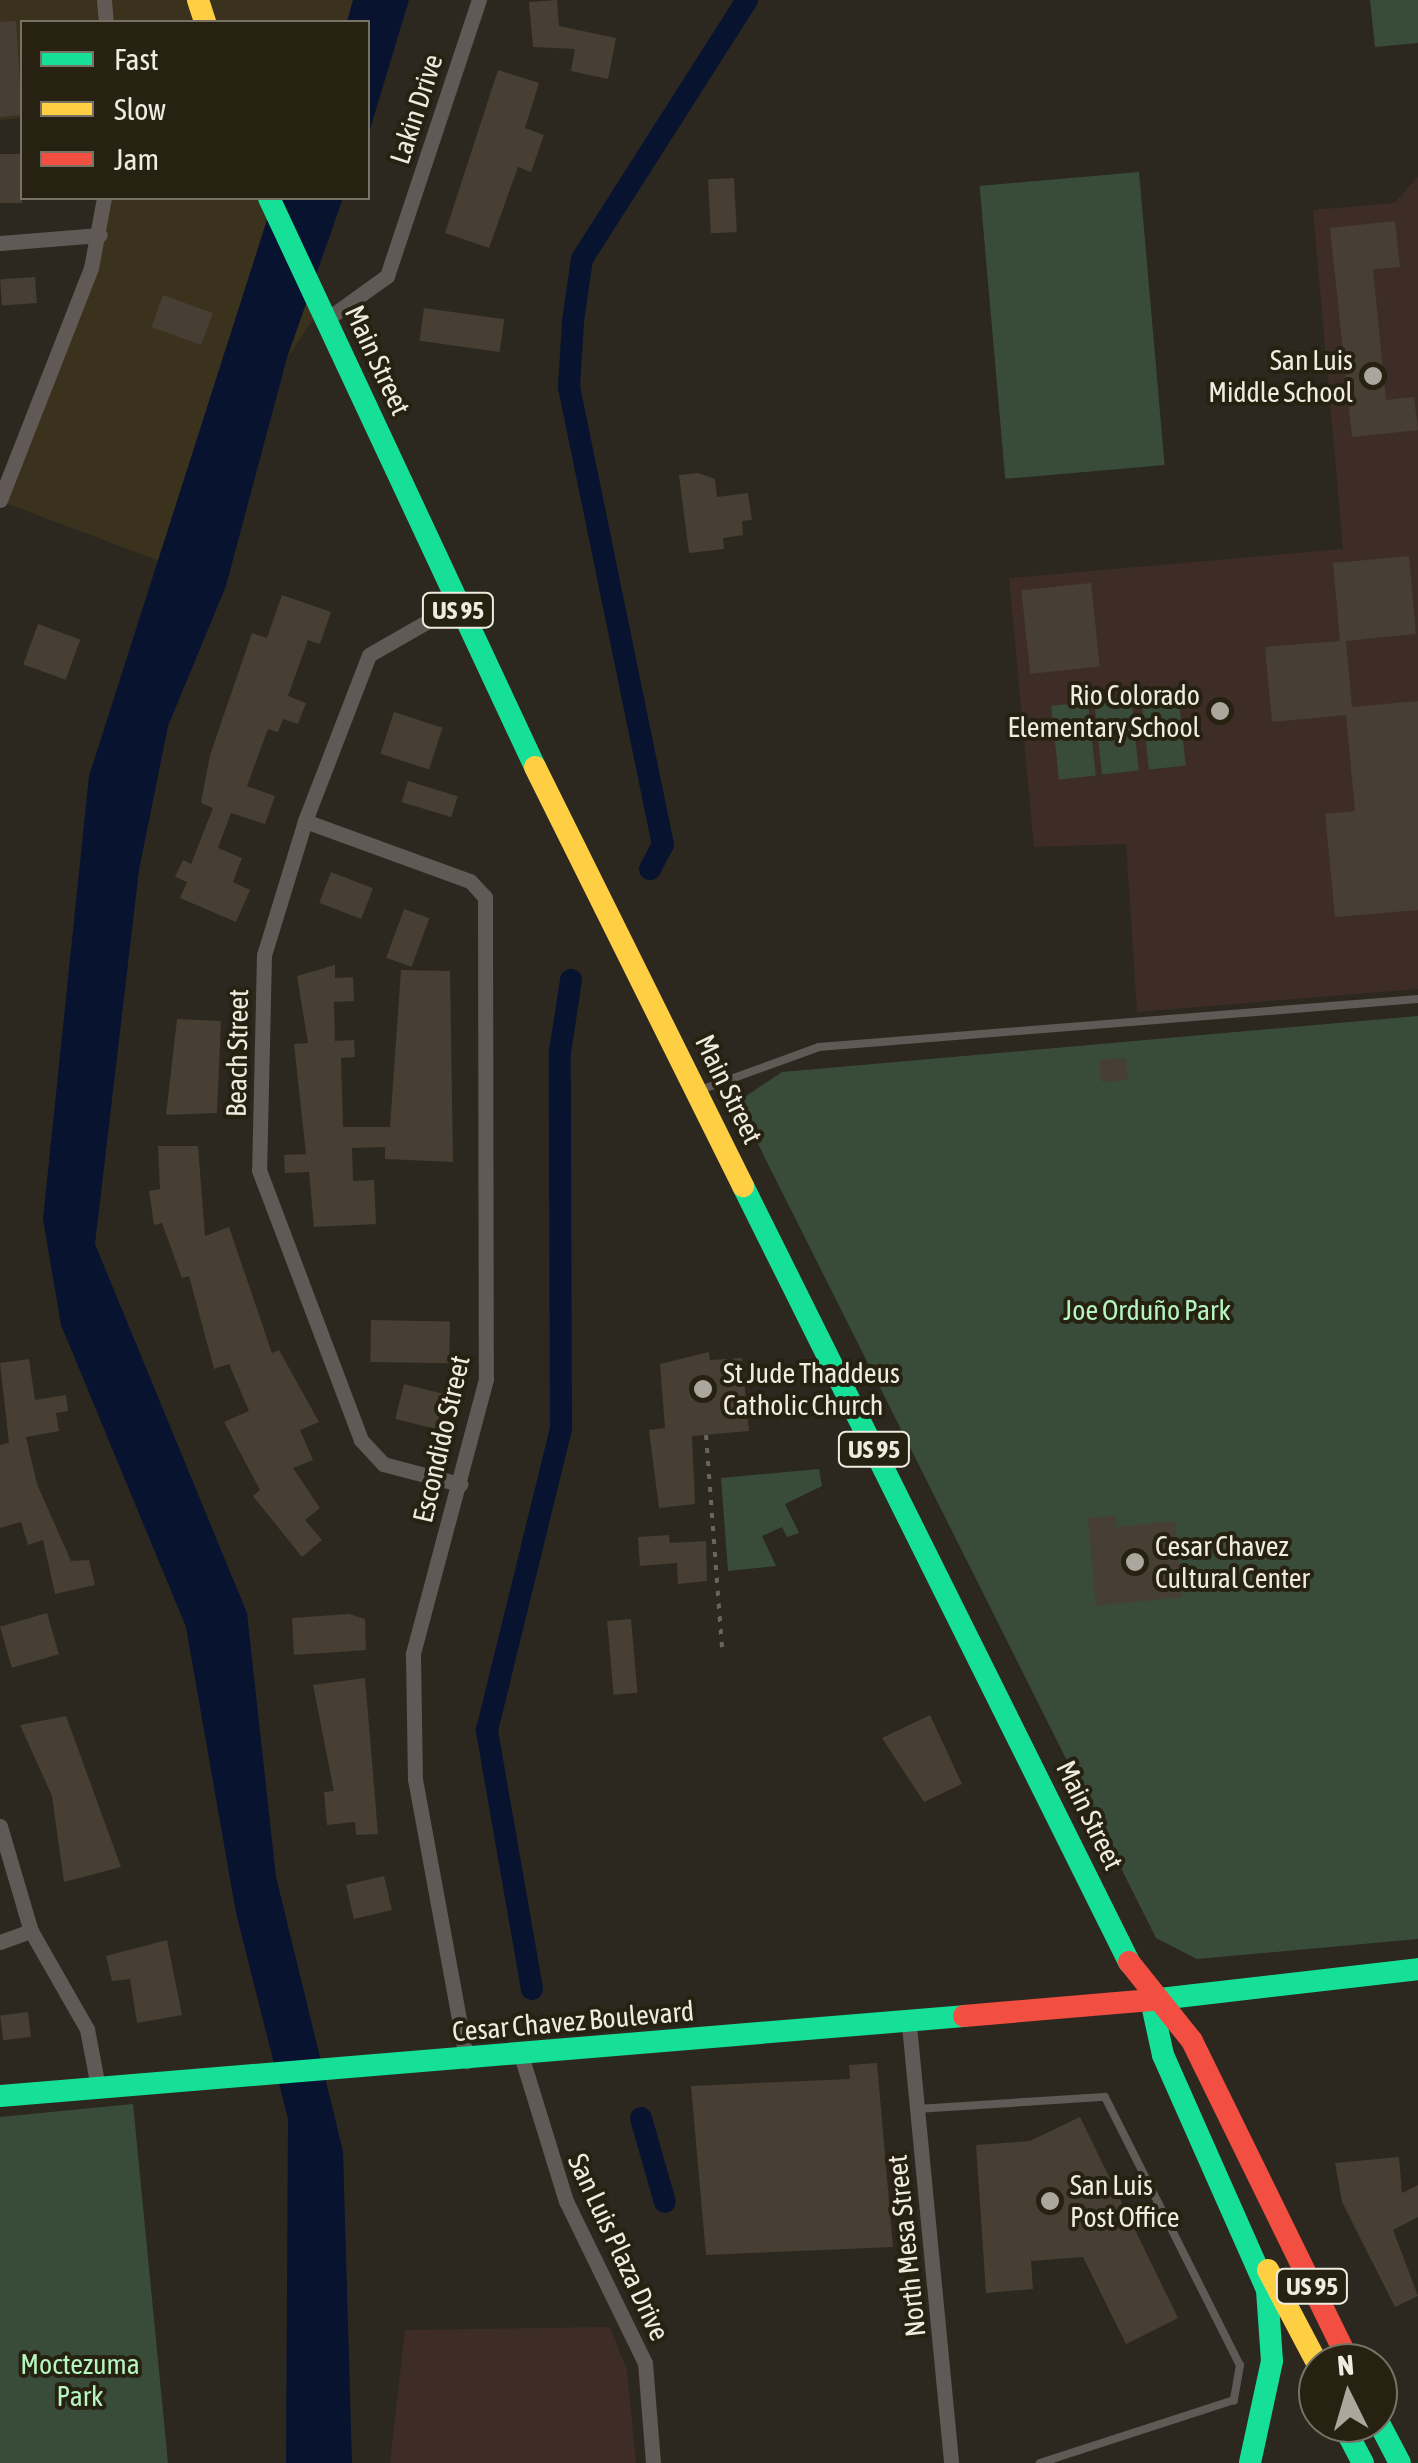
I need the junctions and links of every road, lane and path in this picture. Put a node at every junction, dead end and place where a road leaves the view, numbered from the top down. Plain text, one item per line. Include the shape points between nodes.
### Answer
1 (479, 0) edge
2 (104, 200) edge
3 (270, 201) edge
4 (100, 234) junction
5 (0, 243) edge
6 (327, 320) junction
7 (0, 500) edge
8 (456, 605) junction
9 (305, 821) junction
10 (1418, 999) edge
11 (697, 1092) junction
12 (706, 1435) dead end
13 (460, 1484) junction
14 (722, 1647) dead end
15 (0, 1826) edge
16 (31, 1931) junction
17 (0, 1942) edge
18 (1418, 1968) edge
19 (1151, 2000) junction
20 (909, 2025) junction
21 (520, 2055) junction
22 (467, 2061) junction
23 (98, 2087) junction
24 (0, 2096) edge
25 (917, 2109) junction
26 (1256, 2250) junction
27 (1306, 2343) edge
28 (1340, 2343) edge
29 (653, 2463) edge
30 (952, 2463) edge
31 (1040, 2463) edge
32 (1250, 2463) edge

1 - 6 street, Lakin Drive via 388,276
2 - 4 street
3 - 6 main road, Main Street / US 95
4 - 5 street
4 - 7 street
6 - 8 main road, Main Street / US 95
8 - 9 street, Beach Street via 369,656
8 - 11 main road, Main Street / US 95
9 - 13 street, Beach Street via 264,954 263,1192 361,1440 382,1464
9 - 13 street, Escondido Street via 470,880 484,897 486,1364
10 - 11 lane via 820,1046 765,1059
11 - 19 main road, Main Street / US 95
12 - 14 path
13 - 22 street, Escondido Street via 413,1654 415,1779
15 - 16 street
16 - 17 street
16 - 23 street via 87,2029
18 - 19 main road, Cesar Chavez Boulevard
19 - 20 main road, Cesar Chavez Boulevard
19 - 26 main road, Main Street / US 95 via 1163,2055
19 - 28 main road, Main Street / US 95 via 1192,2041
20 - 21 main road, Cesar Chavez Boulevard
20 - 25 street, North Mesa Street
21 - 22 main road, Cesar Chavez Boulevard
21 - 29 street, San Luis Plaza Drive via 566,2200 645,2363
22 - 23 main road, Cesar Chavez Boulevard
23 - 24 main road, Cesar Chavez Boulevard
25 - 30 street, North Mesa Street
25 - 31 lane via 1104,2097 1240,2365 1234,2400
26 - 27 main road, Main Street / US 95
26 - 32 main road, US 95 via 1272,2361

